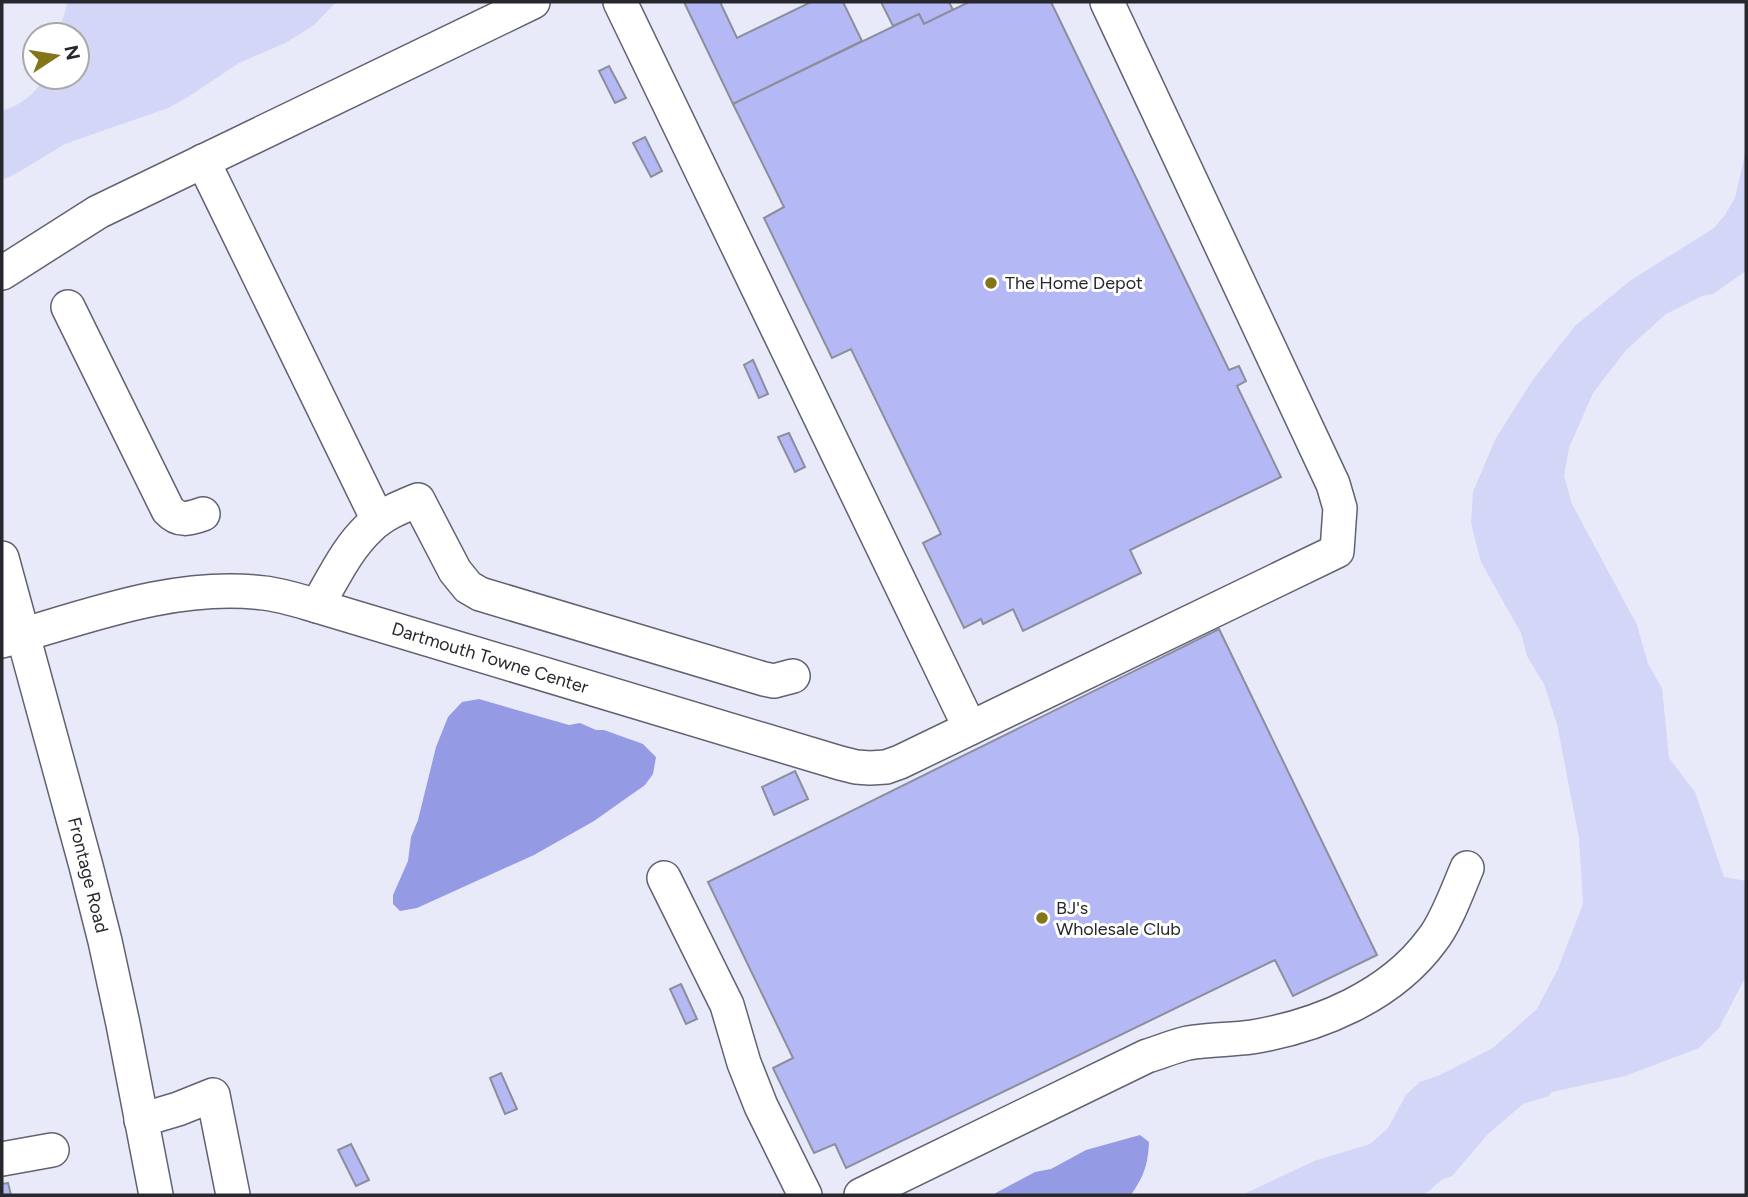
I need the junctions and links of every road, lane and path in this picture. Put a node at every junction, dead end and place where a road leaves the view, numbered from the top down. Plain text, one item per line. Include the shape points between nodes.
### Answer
1 (533, 2) edge
2 (620, 2) edge
3 (1107, 2) edge
4 (203, 161) junction
5 (2, 273) edge
6 (68, 307) dead end
7 (203, 514) dead end
8 (378, 520) junction
9 (2, 558) edge
10 (317, 606) junction
11 (13, 638) edge
12 (793, 676) dead end
13 (970, 728) junction
14 (1467, 868) dead end
15 (664, 878) dead end
16 (141, 1120) junction
17 (52, 1150) dead end
18 (2, 1159) edge
19 (156, 1195) edge
20 (233, 1195) edge
21 (805, 1195) edge
22 (861, 1195) edge

1 - 4 street
2 - 13 street
3 - 13 street, Dartmouth Towne Center via 1333,484 1340,508 1336,551
4 - 5 street via 98,212
4 - 8 street
6 - 7 street via 168,510 186,519
8 - 10 street via 354,545
8 - 12 street via 418,500 455,571 480,594 764,679
9 - 11 street, Frontage Road
10 - 11 street, Dartmouth Towne Center via 267,593 188,592
10 - 13 street, Dartmouth Towne Center via 856,767 886,767
11 - 16 street, Frontage Road via 86,866
14 - 22 street via 1434,939 1376,992 1286,1030 1190,1043 1147,1056
15 - 21 street via 727,1005 761,1106
16 - 19 street, Frontage Road
16 - 20 street via 213,1094
17 - 18 street

